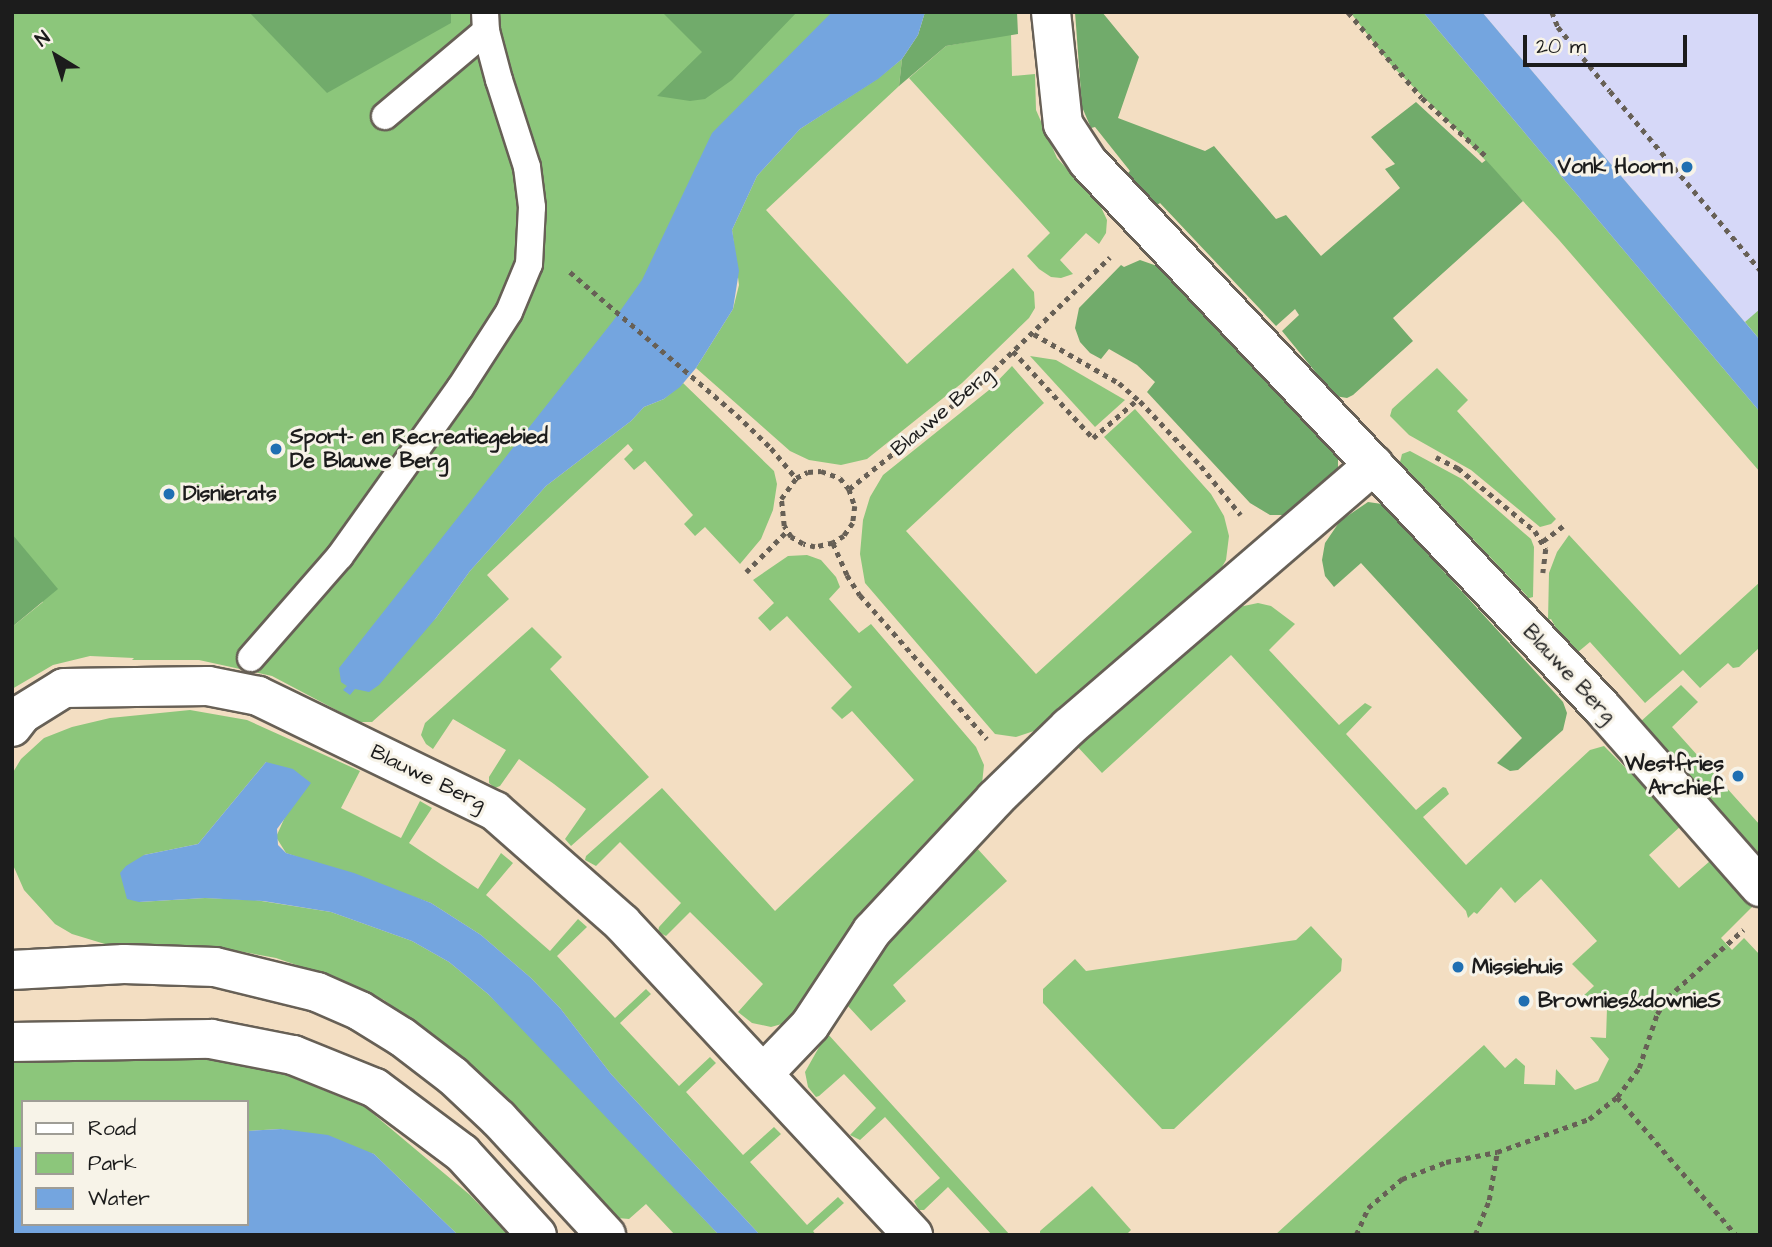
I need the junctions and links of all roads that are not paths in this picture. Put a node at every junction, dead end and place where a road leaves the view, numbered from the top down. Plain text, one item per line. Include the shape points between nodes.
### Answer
1 (1051, 12) edge
2 (485, 22) edge
3 (384, 116) dead end
4 (1374, 465) junction
5 (251, 658) dead end
6 (12, 727) edge
7 (1760, 887) edge
8 (12, 970) edge
9 (12, 1042) edge
10 (764, 1073) junction
11 (537, 1235) edge
12 (606, 1235) edge
13 (913, 1235) edge

1 - 4 street, Blauwe Berg via 1063,124 1088,162
2 - 3 lane
2 - 5 lane via 527,167 532,207 529,264 509,312 460,388 340,556
4 - 7 street, Blauwe Berg via 1604,710
4 - 10 street via 1069,727 1021,774 888,911 810,1025
6 - 10 street, Blauwe Berg via 22,714 64,688 208,686 258,696 495,811 622,923
8 - 12 street via 124,964 215,967 328,996 402,1037 453,1076
9 - 11 street via 211,1039 293,1055 375,1088 462,1153
10 - 13 street, Blauwe Berg

